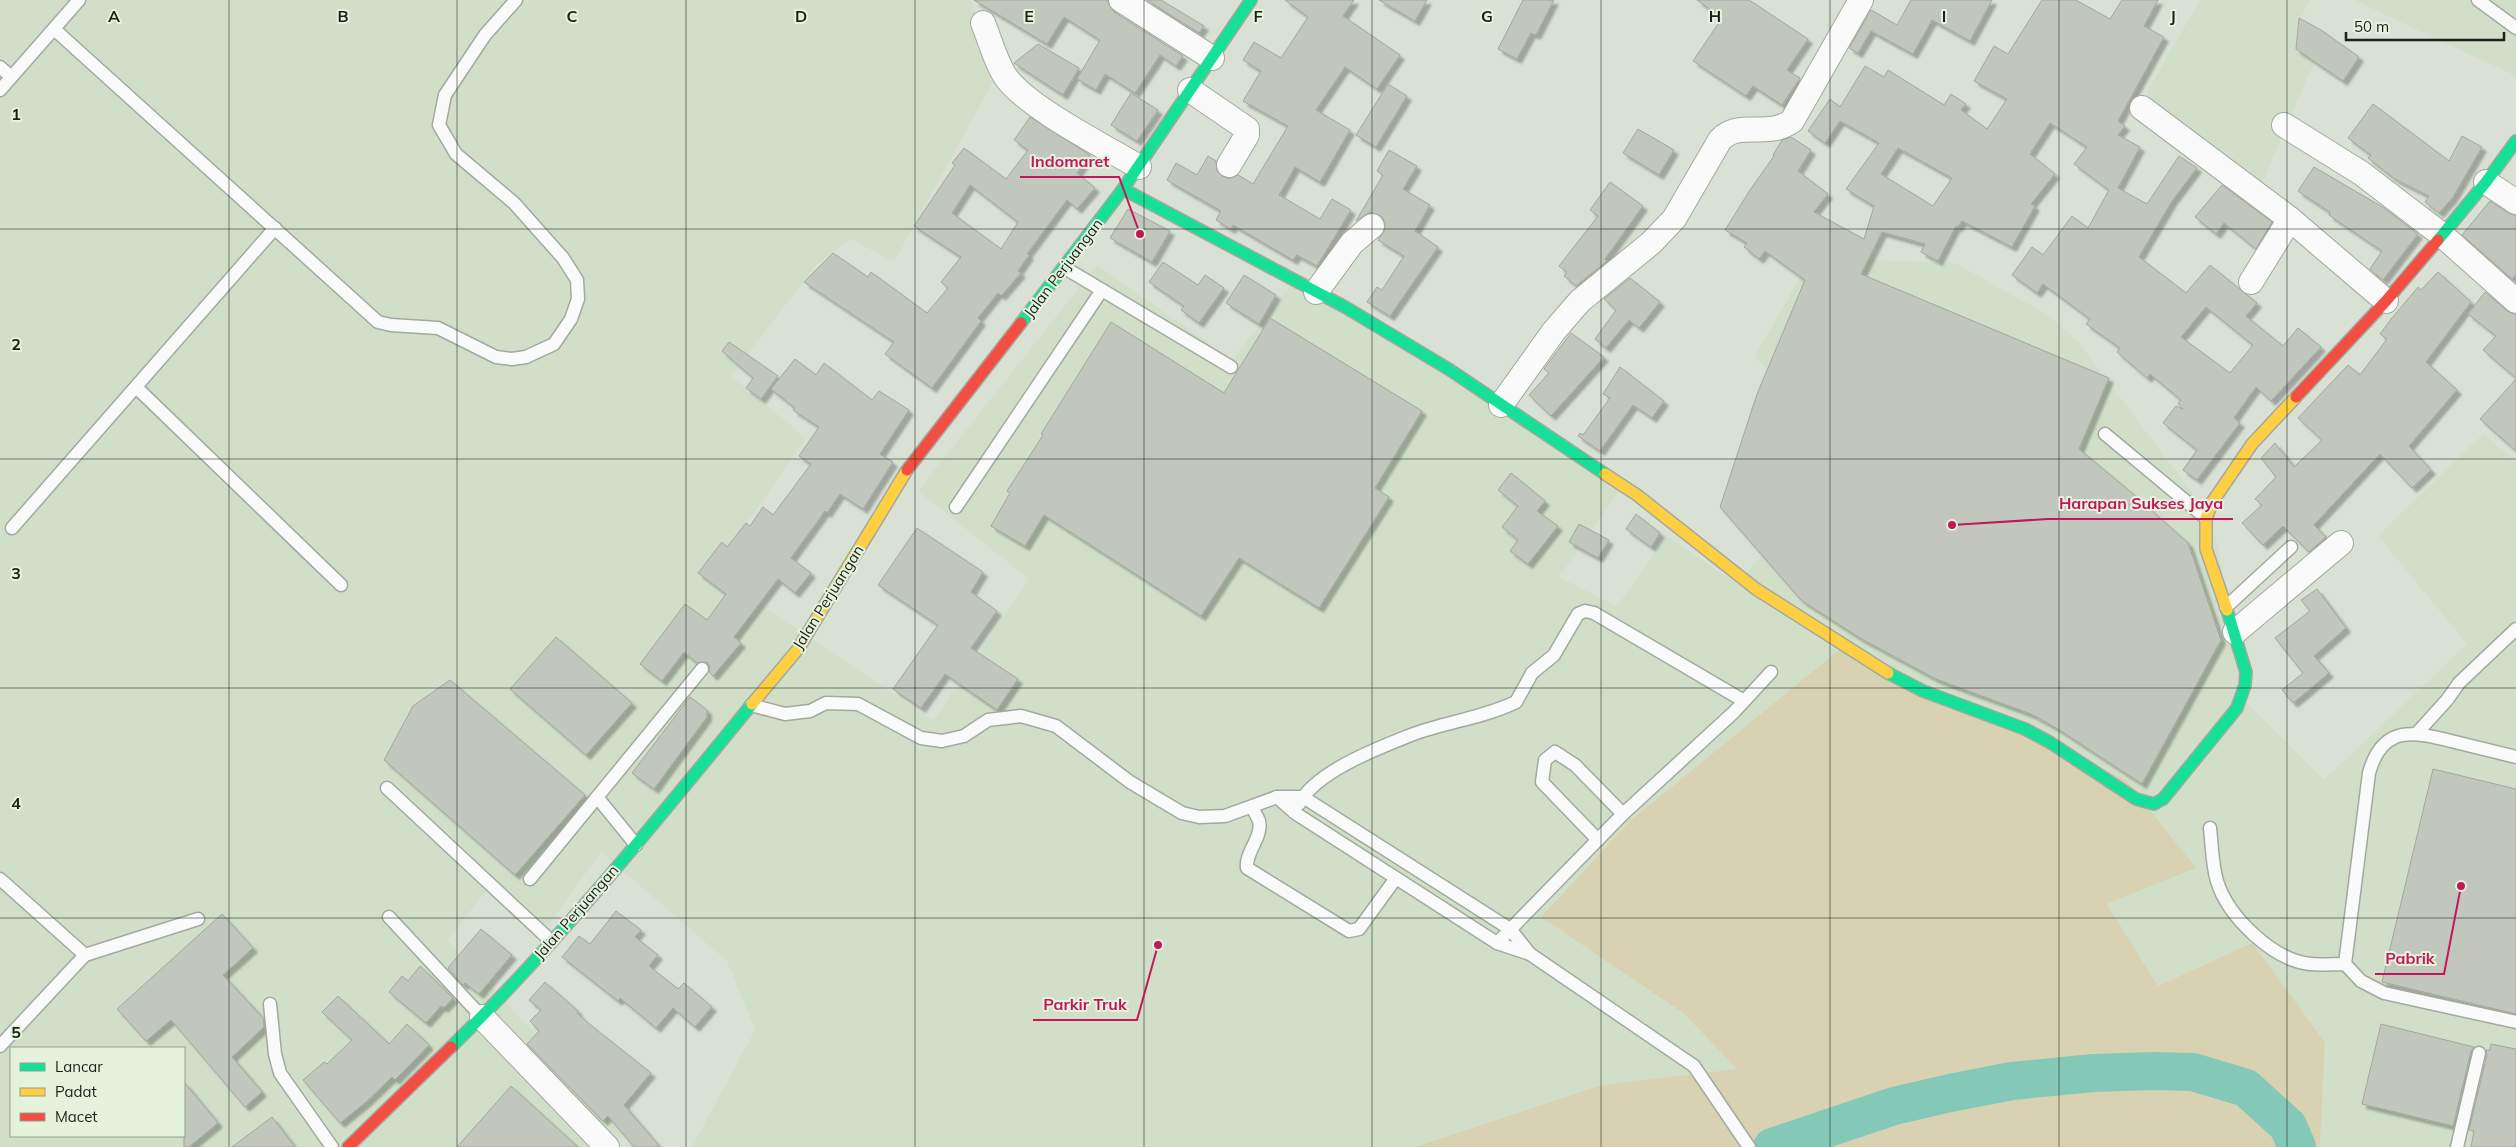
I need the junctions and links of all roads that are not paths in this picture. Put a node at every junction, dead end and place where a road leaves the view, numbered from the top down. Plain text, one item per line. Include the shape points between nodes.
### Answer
1 (79, 0) edge
2 (516, 0) edge
3 (1121, 0) edge
4 (1251, 0) edge
5 (1861, 0) edge
6 (2478, 0) edge
7 (983, 22) dead end
8 (2516, 28) edge
9 (54, 29) junction
10 (1212, 58) junction
11 (0, 68) edge
12 (11, 77) junction
13 (0, 90) edge
14 (1190, 90) junction
15 (2142, 108) dead end
16 (2284, 125) dead end
17 (2516, 141) edge
18 (1229, 165) dead end
19 (1139, 167) junction
20 (2486, 182) junction
21 (1123, 189) junction
22 (2516, 202) edge
23 (2290, 219) junction
24 (1372, 226) dead end
25 (275, 228) junction
26 (2442, 235) junction
27 (1065, 268) junction
28 (2251, 282) dead end
29 (1102, 290) junction
30 (1316, 292) junction
31 (2386, 301) junction
32 (2516, 301) edge
33 (1231, 367) dead end
34 (136, 387) junction
35 (1501, 406) junction
36 (2105, 434) dead end
37 (956, 507) dead end
38 (2206, 518) junction
39 (12, 528) dead end
40 (2341, 543) dead end
41 (2291, 547) dead end
42 (341, 585) dead end
43 (2226, 607) junction
44 (2516, 629) edge
45 (2235, 632) junction
46 (702, 669) dead end
47 (1771, 672) dead end
48 (1744, 701) junction
49 (751, 705) junction
50 (2416, 732) junction
51 (2516, 757) edge
52 (388, 788) dead end
53 (597, 797) junction
54 (1277, 797) junction
55 (1303, 797) junction
56 (1252, 807) junction
57 (1295, 813) junction
58 (1623, 814) junction
59 (2210, 828) dead end
60 (1598, 840) junction
61 (636, 845) junction
62 (634, 866) dead end
63 (615, 868) junction
64 (1396, 878) junction
65 (0, 879) edge
66 (530, 879) dead end
67 (389, 917) dead end
68 (198, 919) dead end
69 (1510, 929) junction
70 (551, 941) junction
71 (1497, 943) junction
72 (1530, 954) junction
73 (85, 955) junction
74 (2345, 964) junction
75 (270, 1004) dead end
76 (482, 1017) junction
77 (2516, 1022) edge
78 (0, 1046) edge
79 (2479, 1053) dead end
80 (332, 1147) edge
81 (348, 1147) edge
82 (607, 1147) edge
83 (1749, 1147) edge
84 (2457, 1147) edge

1 - 9 lane
2 - 25 lane via 485,35 444,95 439,125 456,154 514,203 563,258 577,280 578,299 570,320 554,344 526,357 512,359 496,357 438,328 383,324
3 - 10 street
4 - 10 street, Jalan Perjuangan
5 - 35 street via 1792,121 1777,129 1726,133 1674,218 1651,243 1580,300
6 - 8 lane
7 - 19 street via 1004,75 1015,89
9 - 12 lane
9 - 25 lane
10 - 14 street, Jalan Perjuangan
11 - 12 lane
12 - 13 lane
14 - 18 street via 1247,128 1247,135
14 - 19 street, Jalan Perjuangan
15 - 23 street
16 - 26 street via 2361,173
17 - 20 street
19 - 21 street, Jalan Perjuangan
20 - 22 street
20 - 26 street
21 - 27 street, Jalan Perjuangan
21 - 30 street
23 - 28 street
23 - 31 street
24 - 30 street via 1352,243
25 - 34 lane
26 - 31 street
26 - 32 street
27 - 29 lane
27 - 49 street, Jalan Perjuangan via 911,463 811,631
29 - 33 lane
29 - 37 lane
30 - 35 street via 1402,340
31 - 38 street via 2252,444 2213,501
34 - 39 lane
34 - 42 lane
35 - 45 street via 1638,495 1756,589 1874,666 1923,691 2025,729 2147,804 2163,798 2242,697 2246,672
36 - 38 lane
38 - 43 street via 2206,549
40 - 45 street
41 - 43 lane
43 - 45 street
44 - 50 lane via 2458,683 2447,700
46 - 53 lane
47 - 48 lane
48 - 55 lane via 1594,613 1585,611 1578,614 1554,656 1532,672 1516,702 1411,735 1323,777
48 - 58 lane
49 - 56 lane via 785,714 810,711 826,703 858,704 921,738 942,742 964,736 988,720 1021,716 1056,726 1130,782 1182,813 1199,817 1225,816
49 - 61 street, Jalan Perjuangan
50 - 51 lane
50 - 74 lane via 2399,735 2384,743 2373,757
52 - 70 lane
53 - 61 lane
53 - 66 lane
54 - 55 lane
54 - 56 lane
54 - 57 lane
55 - 57 lane
55 - 69 lane
56 - 64 lane via 1259,830 1246,859 1247,868 1349,931 1359,930
57 - 64 lane
58 - 60 lane
58 - 60 lane via 1576,765 1555,752 1545,760 1542,782
59 - 74 lane via 2217,881 2229,905 2246,927 2285,956 2309,964
60 - 69 lane
61 - 63 street, Jalan Perjuangan
62 - 63 lane
63 - 70 street, Jalan Perjuangan
64 - 71 lane
65 - 73 lane
67 - 76 lane
68 - 73 lane
69 - 71 lane
69 - 72 lane
70 - 76 street, Jalan Perjuangan
71 - 72 lane
72 - 83 lane via 1694,1066
73 - 78 lane
74 - 77 lane via 2361,981 2384,993
75 - 80 lane via 280,1073
76 - 81 street, Jalan Perjuangan
76 - 82 street
79 - 84 lane

